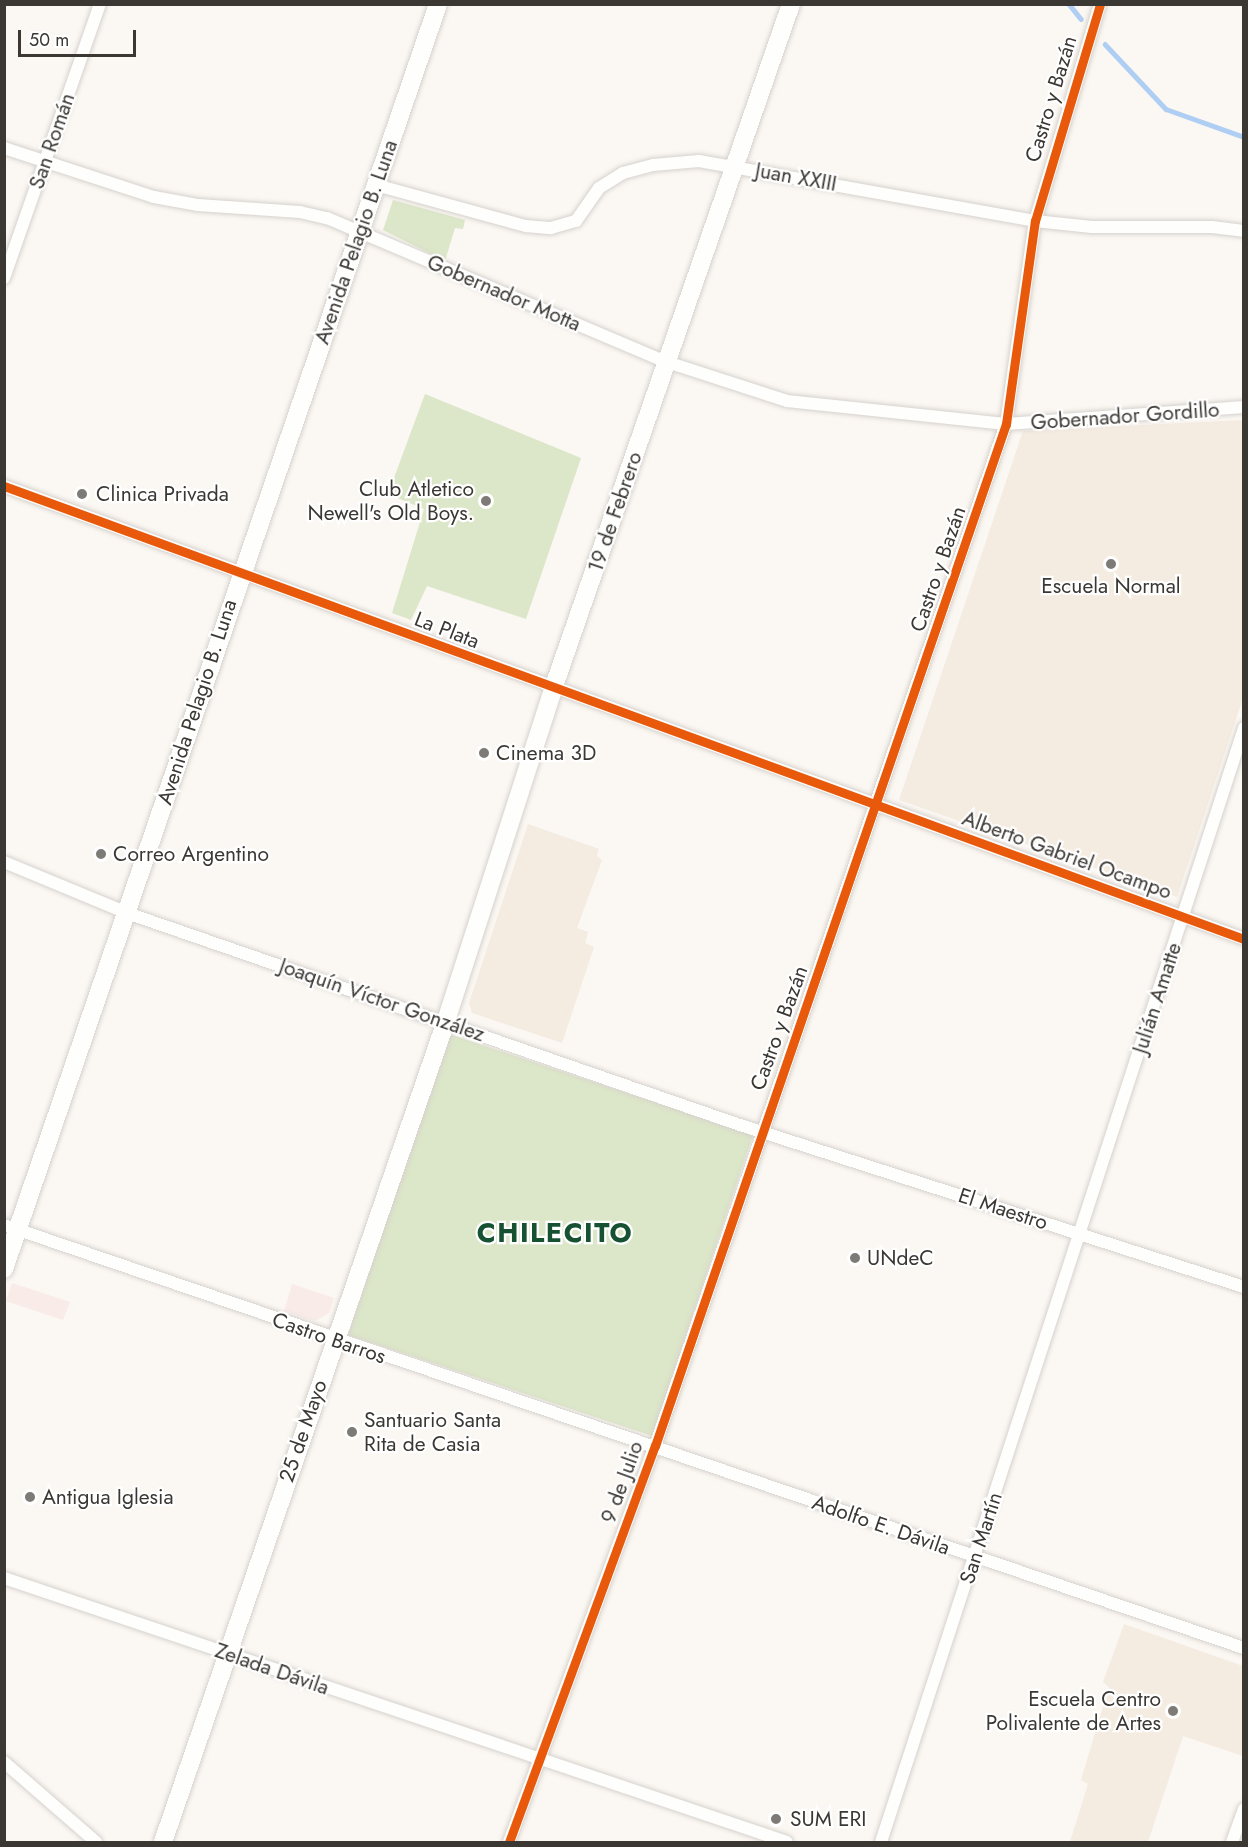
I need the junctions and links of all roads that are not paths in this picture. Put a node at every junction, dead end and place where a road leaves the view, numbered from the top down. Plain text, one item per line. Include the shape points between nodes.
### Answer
1 (100, 4) edge
2 (438, 4) edge
3 (791, 4) edge
4 (1100, 4) edge
5 (4, 147) edge
6 (44, 162) junction
7 (737, 166) junction
8 (376, 185) junction
9 (1035, 221) junction
10 (1244, 231) edge
11 (359, 232) junction
12 (4, 278) edge
13 (668, 362) junction
14 (1244, 407) edge
15 (1006, 424) junction
16 (4, 486) edge
17 (241, 572) junction
18 (553, 689) junction
19 (1244, 728) edge
20 (877, 805) junction
21 (4, 862) edge
22 (127, 913) junction
23 (1183, 916) junction
24 (1244, 939) edge
25 (446, 1021) junction
26 (761, 1132) junction
27 (11, 1227) edge
28 (1082, 1234) junction
29 (4, 1269) edge
30 (1244, 1287) edge
31 (335, 1340) junction
32 (655, 1446) junction
33 (974, 1558) junction
34 (4, 1578) edge
35 (1244, 1648) edge
36 (226, 1654) junction
37 (539, 1759) junction
38 (4, 1762) edge
39 (1244, 1809) edge
40 (96, 1842) edge
41 (163, 1842) edge
42 (509, 1842) edge
43 (787, 1842) edge
44 (881, 1842) edge
45 (1232, 1842) edge

1 - 6 street, San Román
2 - 8 main road, Avenida Pelagio B. Luna
3 - 7 main road, 19 de Febrero
4 - 9 street, Castro y Bazán
5 - 6 street, Gobernador Motta
6 - 11 street, Gobernador Motta via 154,197 300,212
6 - 12 street, San Román
7 - 8 street, Juan XXIII via 699,161 623,173 598,189 576,221 551,228 526,226
7 - 9 street, Juan XXIII
7 - 13 main road, 19 de Febrero
8 - 11 main road, Avenida Pelagio B. Luna
9 - 10 street, Juan XXIII via 1092,227 1212,226
9 - 15 street, Castro y Bazán
11 - 13 street, Gobernador Motta
11 - 17 main road, Avenida Pelagio B. Luna
13 - 15 street, Gobernador Motta via 810,405
13 - 18 main road, 19 de Febrero
14 - 15 street, Gobernador Gordillo
15 - 20 street, Castro y Bazán
16 - 17 street, La Plata
17 - 18 street, La Plata
17 - 22 main road, Avenida Pelagio B. Luna
18 - 20 street, La Plata
18 - 25 main road, 19 de Febrero
19 - 23 street, Julián Amatte
20 - 23 street, Alberto Gabriel Ocampo
20 - 26 street, Castro y Bazán
21 - 22 street, Joaquín Víctor González
22 - 25 street, Joaquín Víctor González
22 - 27 main road, Avenida Pelagio B. Luna
23 - 24 street, Alberto Gabriel Ocampo
23 - 28 street, Julián Amatte
25 - 26 street, Joaquín Víctor González
25 - 31 main road, 25 de Mayo
26 - 28 street, El Maestro
26 - 32 street, 9 de Julio
27 - 29 main road, Avenida Pelagio B. Luna
27 - 31 street, Castro Barros
28 - 30 street, El Maestro
28 - 33 street, San Martín
31 - 32 street, Castro Barros
31 - 36 main road, 25 de Mayo
32 - 33 street, Adolfo E. Dávila
32 - 37 street, 9 de Julio
33 - 35 street, Adolfo E. Dávila
33 - 44 street, San Martín
34 - 36 street, Zelada Dávila
36 - 37 street, Zelada Dávila
36 - 41 main road, 25 de Mayo
37 - 42 street, 9 de Julio
37 - 43 street, Zelada Dávila
38 - 40 street
39 - 45 street

